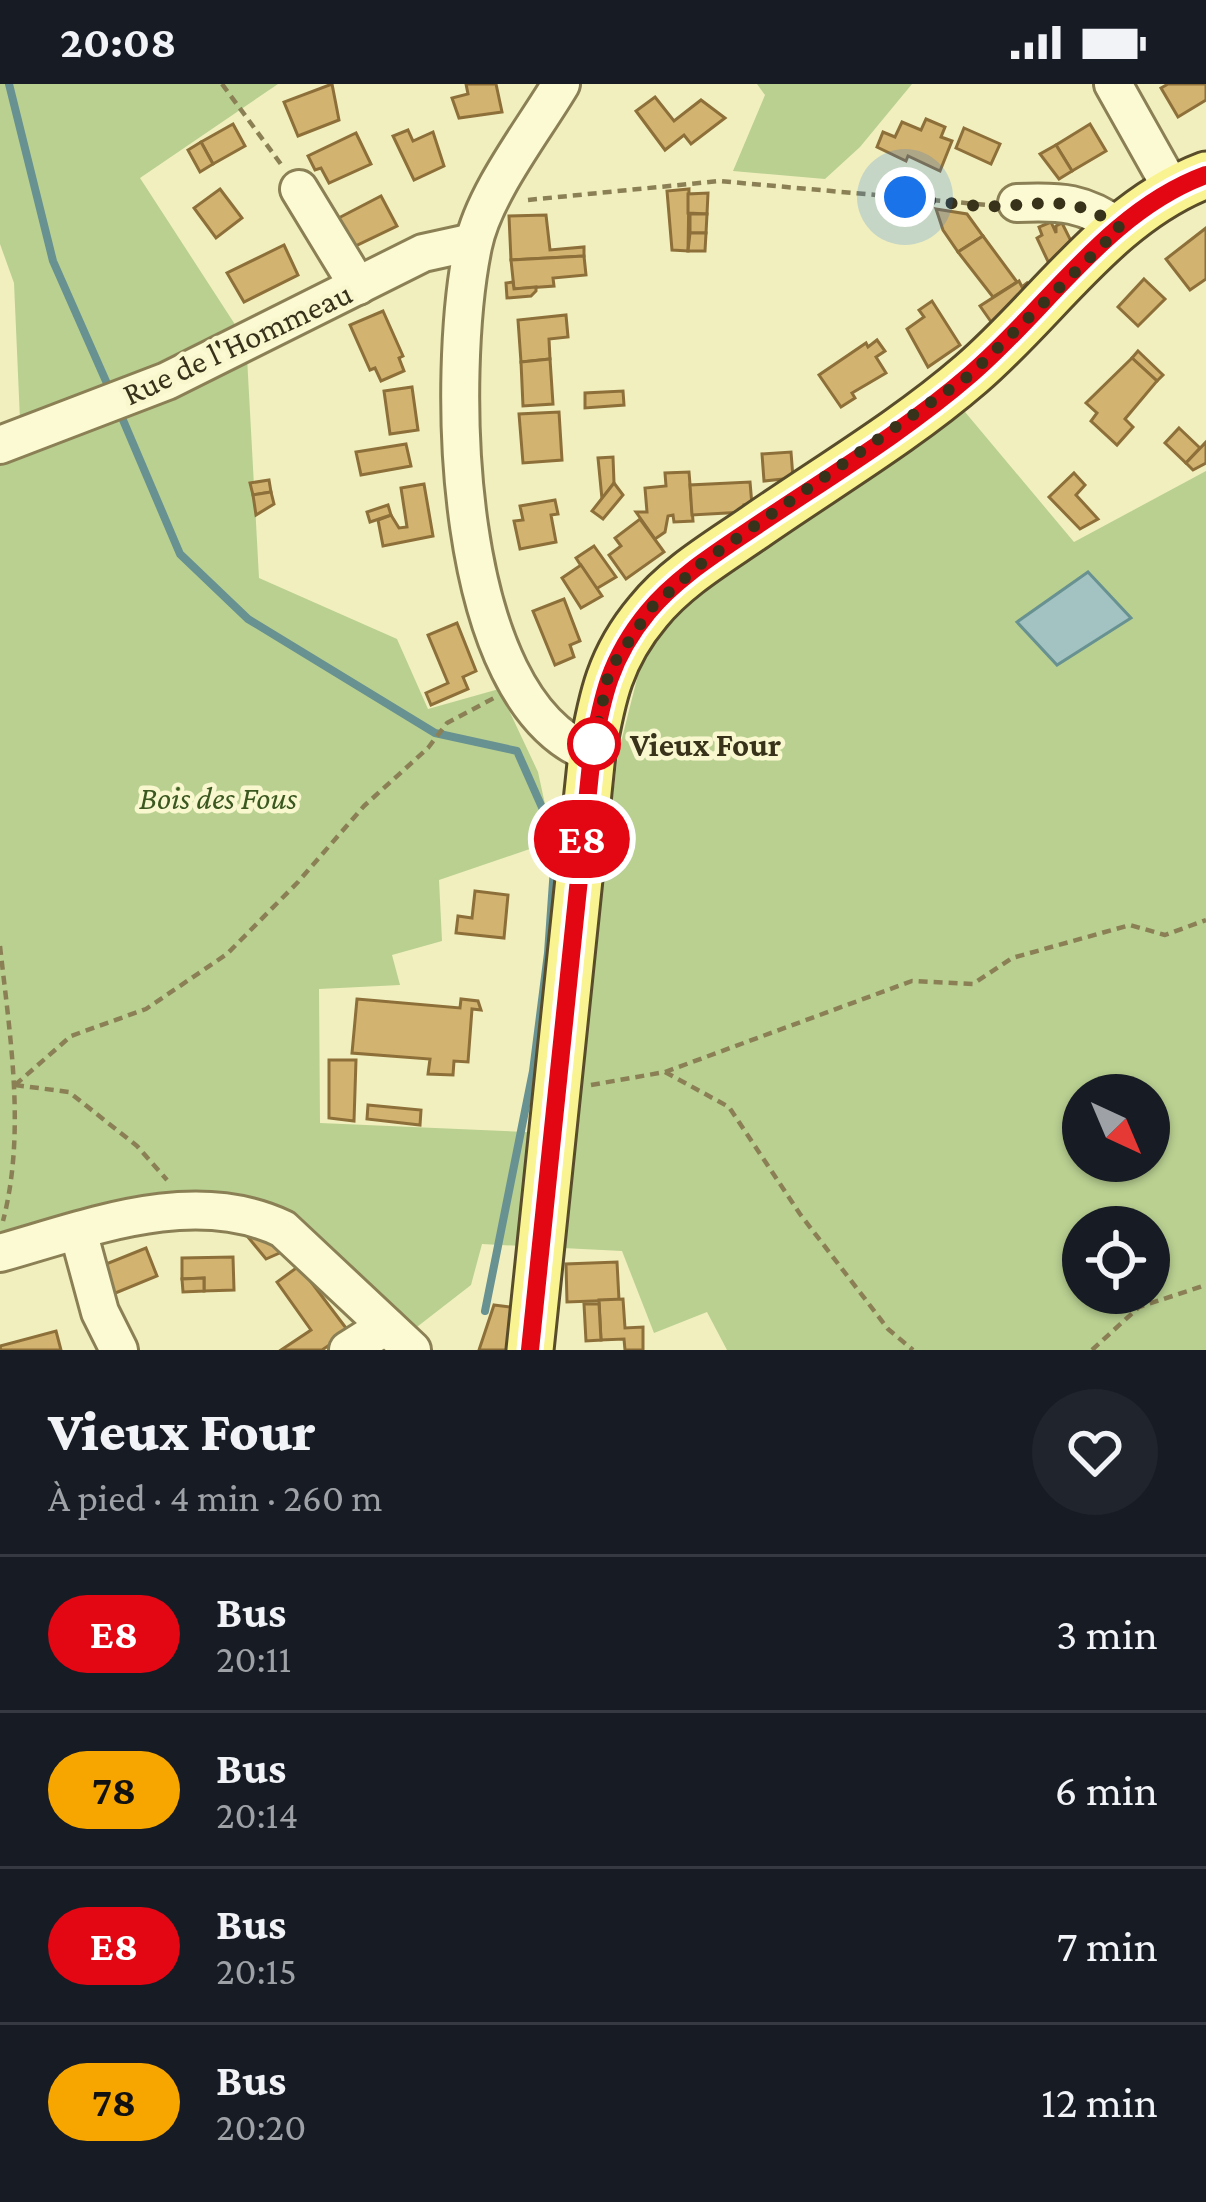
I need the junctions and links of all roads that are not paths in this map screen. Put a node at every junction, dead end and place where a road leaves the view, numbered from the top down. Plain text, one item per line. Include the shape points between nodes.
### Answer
1 (561, 84) edge
2 (1113, 84) edge
3 (1189, 182) edge
4 (299, 188) road end
5 (1017, 202) road end
6 (1120, 228) junction
7 (473, 242) junction
8 (358, 286) junction
9 (0, 445) edge
10 (592, 754) junction
11 (78, 1231) junction
12 (0, 1253) edge
13 (399, 1338) edge
14 (119, 1350) edge
15 (348, 1350) edge
16 (530, 1350) edge

1 - 7 street
2 - 3 street
3 - 6 main road
4 - 8 street
5 - 6 street via 1061,201 1096,210
6 - 10 main road via 970,375 703,562 651,608 609,671
7 - 8 street, Rue de l'Hommeau via 423,253
7 - 10 street via 458,364 464,501 484,594 516,687 548,727
8 - 9 street, Rue de l'Hommeau via 167,381
10 - 16 main road
11 - 12 street
11 - 13 street via 194,1209 268,1222
11 - 14 street
13 - 15 street

